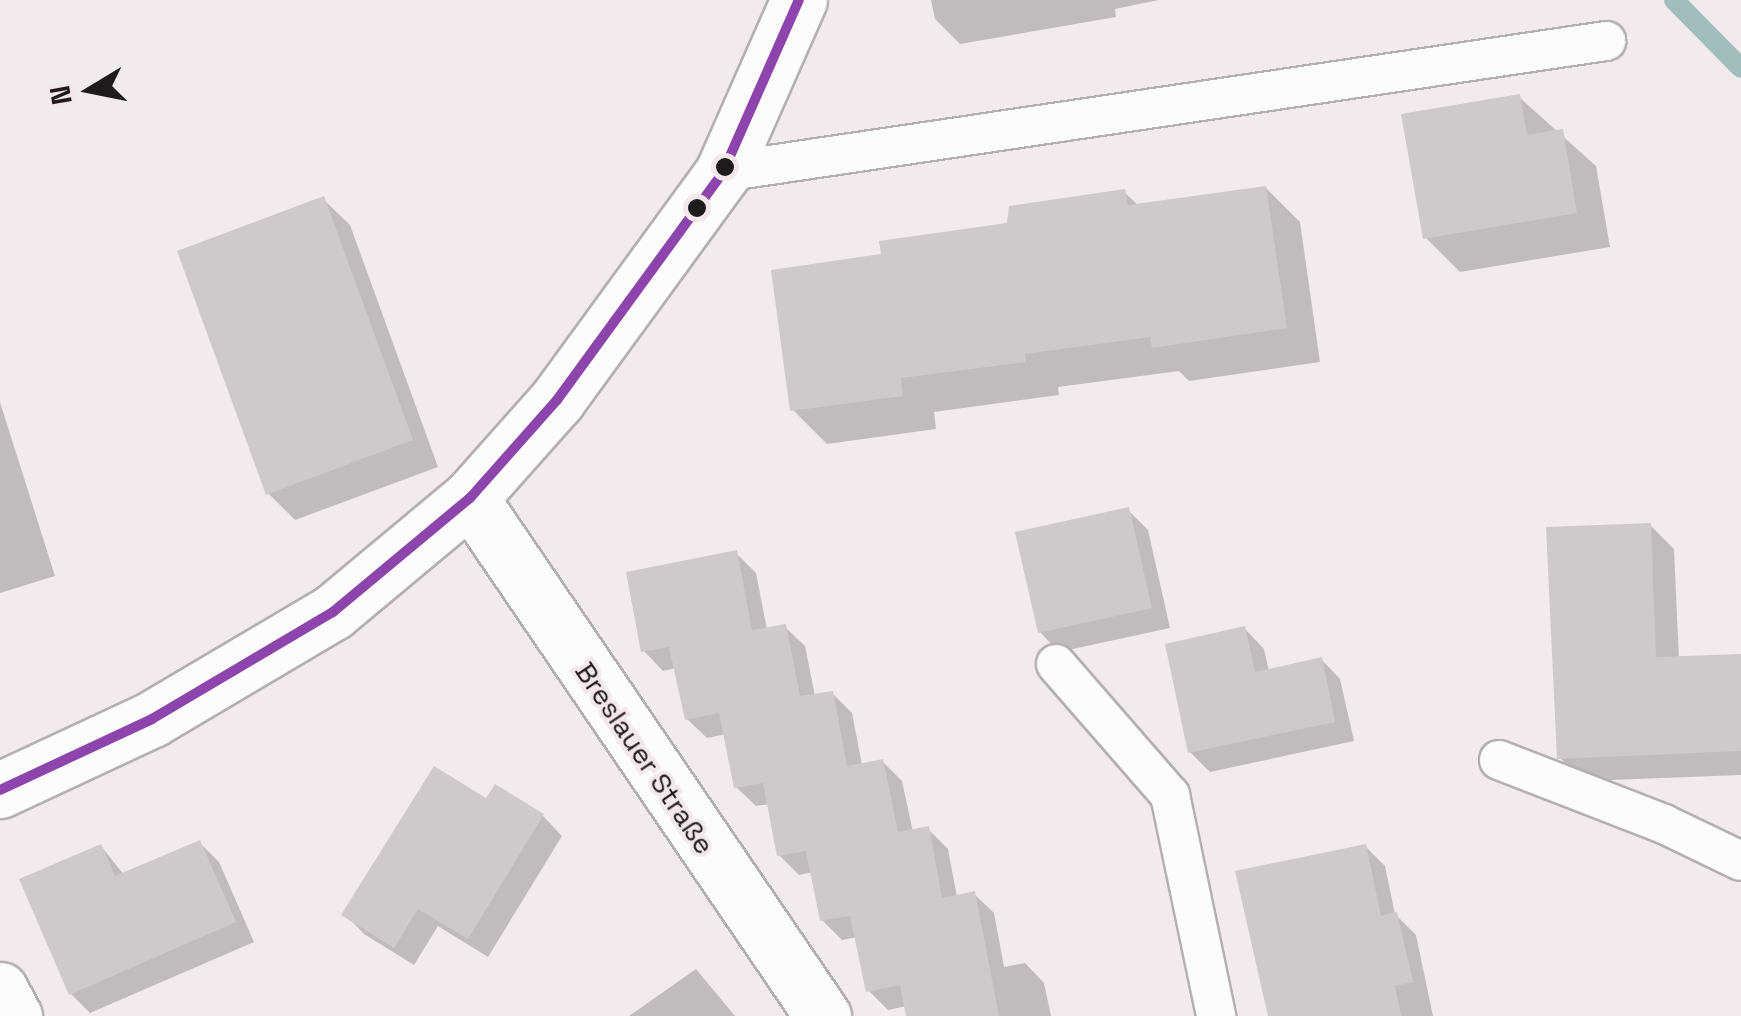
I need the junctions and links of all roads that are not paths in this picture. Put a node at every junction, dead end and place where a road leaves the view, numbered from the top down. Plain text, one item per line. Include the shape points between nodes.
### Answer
1 (799, 0) edge
2 (1606, 41) dead end
3 (723, 172) junction
4 (470, 498) junction
5 (1056, 664) dead end
6 (1499, 760) dead end
7 (0, 790) edge
8 (1741, 862) edge
9 (0, 990) edge
10 (14, 1016) edge
11 (823, 1016) edge
12 (1216, 1016) edge

1 - 3 street
2 - 3 lane
3 - 4 street via 557,400
4 - 7 street via 333,612 152,719
4 - 11 street, Breslauer Straße
5 - 12 lane via 1170,796
6 - 8 lane via 1664,824
9 - 10 street

